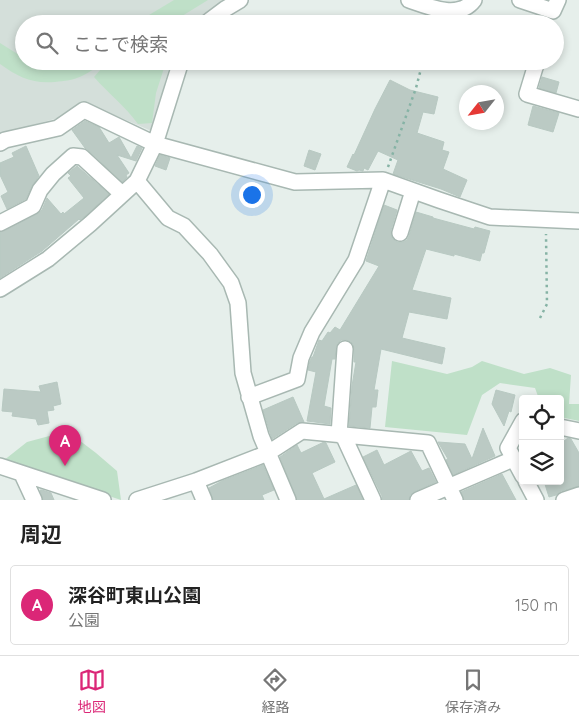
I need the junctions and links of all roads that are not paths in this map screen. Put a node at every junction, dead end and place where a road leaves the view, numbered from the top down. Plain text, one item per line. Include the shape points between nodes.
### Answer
1 (240, 0) edge
2 (410, 0) edge
3 (474, 0) edge
4 (520, 0) edge
5 (553, 12) edge
6 (216, 15) edge
7 (178, 70) edge
8 (534, 70) edge
9 (579, 109) edge
10 (0, 143) edge
11 (156, 144) junction
12 (383, 180) junction
13 (138, 181) junction
14 (413, 191) junction
15 (122, 194) junction
16 (579, 221) edge
17 (0, 223) edge
18 (400, 233) dead end
19 (0, 290) edge
20 (345, 349) dead end
21 (249, 397) junction
22 (519, 428) edge
23 (564, 428) edge
24 (579, 431) edge
25 (341, 435) junction
26 (268, 453) junction
27 (513, 459) junction
28 (0, 466) edge
29 (519, 469) edge
30 (22, 474) junction
31 (196, 481) junction
32 (528, 485) edge
33 (452, 493) edge
34 (579, 494) edge
35 (34, 500) edge
36 (103, 500) edge
37 (137, 500) edge
38 (204, 500) edge
39 (288, 500) edge
40 (373, 500) edge
41 (418, 500) edge
42 (536, 500) edge
43 (564, 500) edge

1 - 6 street
2 - 3 street via 437,10 456,11 469,6
4 - 5 street
7 - 11 street
8 - 9 street via 527,94
10 - 11 street via 58,128 84,110
11 - 12 street via 295,182
11 - 13 street
12 - 14 street
12 - 21 street via 356,260 312,332 301,358 297,379
13 - 15 street
13 - 21 street via 168,218 184,226 210,254 231,283 238,303 243,373
14 - 16 street via 490,217
14 - 18 street
15 - 17 street via 82,157 73,156 44,184 33,206
15 - 19 street via 48,259
20 - 25 street
21 - 26 street
22 - 27 street via 508,448
23 - 24 street
25 - 26 street via 302,431
25 - 33 street via 428,443
25 - 40 street
26 - 31 street
26 - 39 street
27 - 29 street
27 - 33 street
28 - 30 street
30 - 35 street
30 - 36 street
31 - 37 street
31 - 38 street
32 - 42 street
33 - 41 street
34 - 43 street

